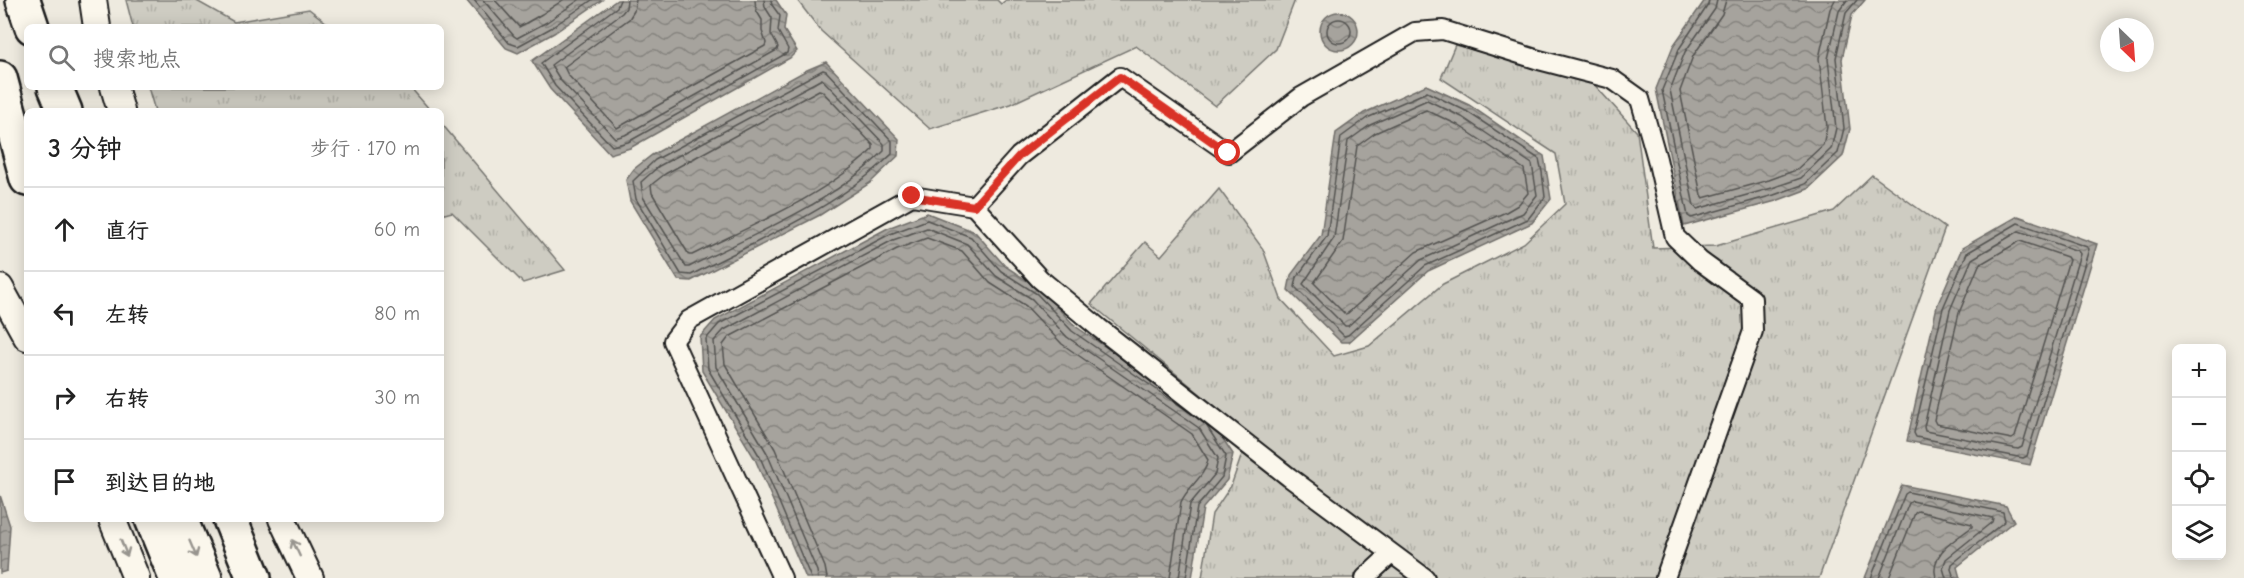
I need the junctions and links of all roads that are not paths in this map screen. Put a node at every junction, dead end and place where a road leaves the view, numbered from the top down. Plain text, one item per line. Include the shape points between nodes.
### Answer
1 (23, 0) edge
2 (93, 0) edge
3 (31, 24) edge
4 (97, 24) edge
5 (0, 65) edge
6 (0, 78) edge
7 (56, 90) edge
8 (115, 90) edge
9 (64, 108) edge
10 (120, 108) edge
11 (24, 126) edge
12 (24, 168) edge
13 (974, 206) junction
14 (0, 288) edge
15 (24, 332) edge
16 (113, 522) edge
17 (153, 522) edge
18 (181, 522) edge
19 (231, 522) edge
20 (283, 522) edge
21 (1391, 554) junction
22 (136, 578) edge
23 (176, 578) edge
24 (205, 578) edge
25 (254, 578) edge
26 (310, 578) edge
27 (782, 578) edge
28 (1365, 578) edge
29 (1425, 578) edge
30 (1665, 578) edge

1 - 3 highway
2 - 4 main road
5 - 11 highway
6 - 12 highway
7 - 9 highway
8 - 10 main road
13 - 21 street via 1049,286
13 - 27 street via 912,196 689,320 673,341
13 - 30 street via 1019,156 1120,77 1228,153 1301,97 1415,32 1443,30 1612,79 1640,99 1675,237 1700,261 1752,299 1753,331
14 - 15 main road
16 -> 22 main road
17 - 23 highway
18 -> 24 highway
19 - 25 highway
26 -> 20 main road
21 - 28 street
21 - 29 street

